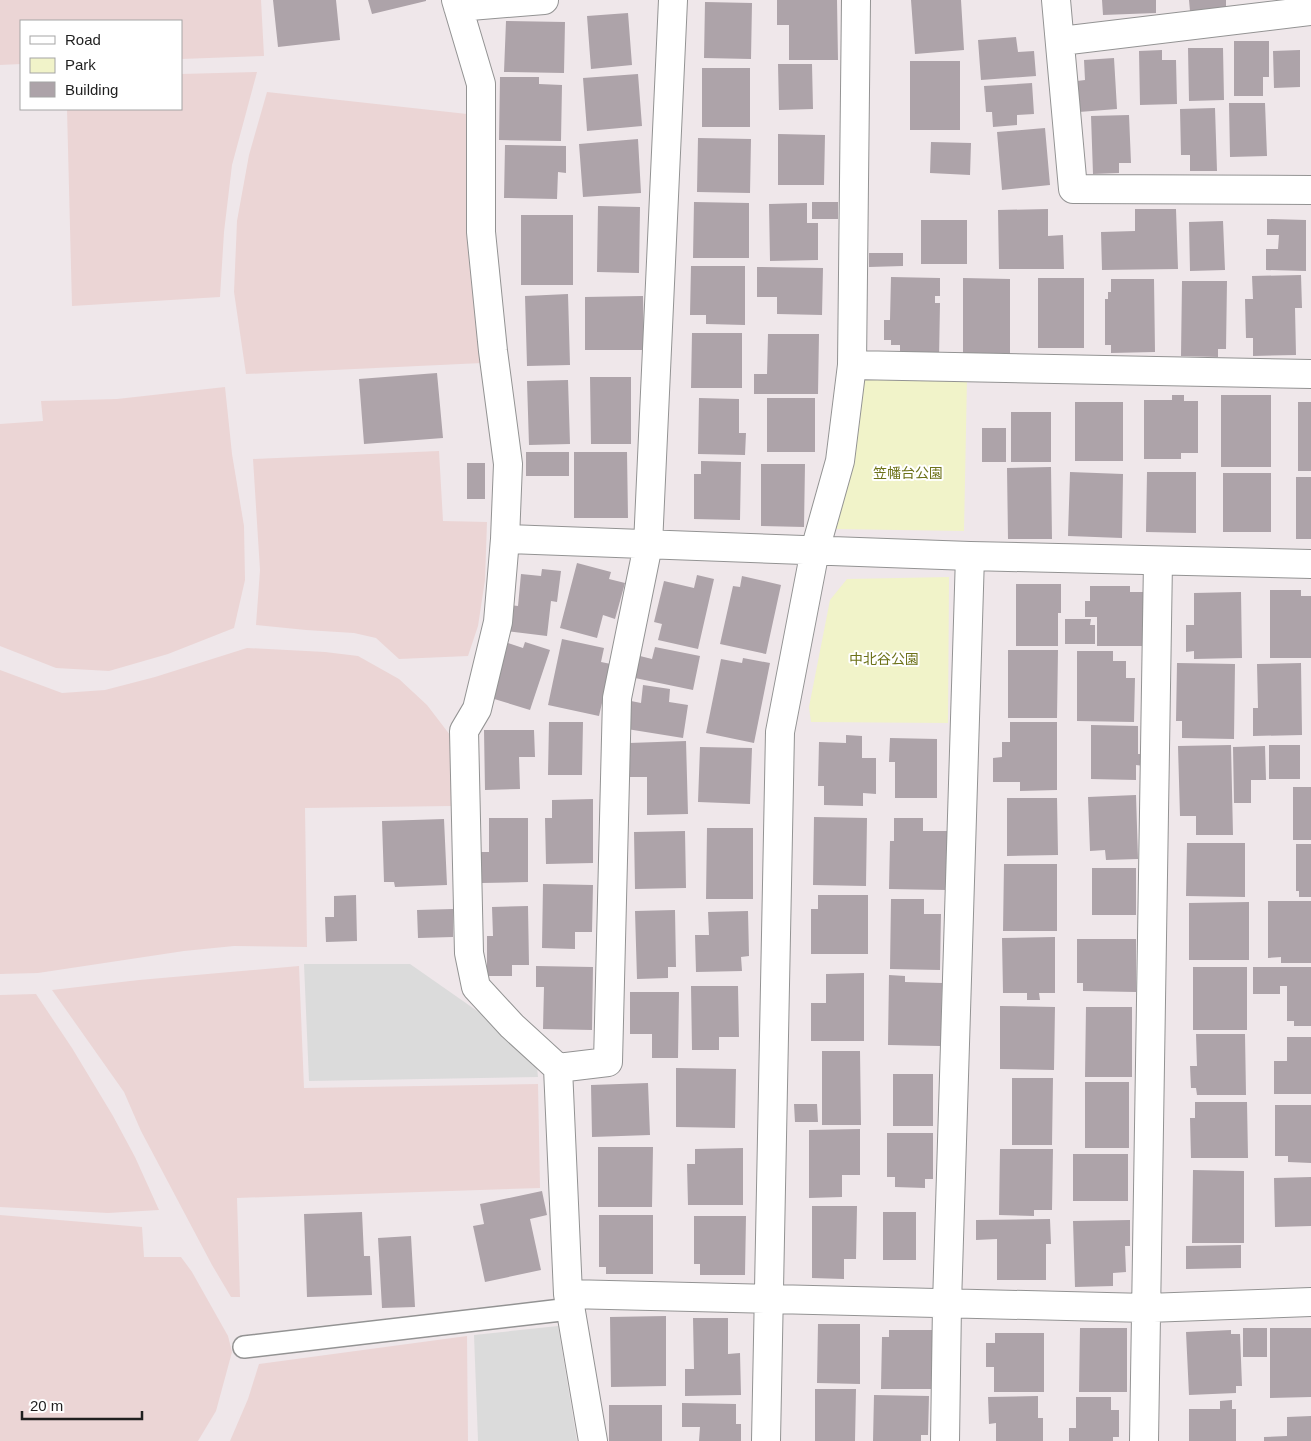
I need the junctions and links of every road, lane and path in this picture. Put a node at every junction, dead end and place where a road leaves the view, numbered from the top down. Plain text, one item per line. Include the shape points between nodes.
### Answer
1 (544, 0) edge
2 (673, 0) edge
3 (856, 0) edge
4 (1056, 0) edge
5 (457, 4) edge
6 (1311, 11) edge
7 (1061, 41) junction
8 (1311, 190) edge
9 (852, 365) junction
10 (1311, 374) edge
11 (505, 539) junction
12 (648, 544) junction
13 (815, 550) junction
14 (970, 556) junction
15 (1158, 561) junction
16 (1311, 564) edge
17 (558, 1068) junction
18 (769, 1297) junction
19 (569, 1301) junction
20 (1311, 1302) edge
21 (947, 1304) junction
22 (1147, 1308) junction
23 (244, 1347) dead end
24 (593, 1441) edge
25 (766, 1441) edge
26 (945, 1441) edge
27 (1144, 1441) edge

1 - 5 street
2 - 12 street
3 - 9 street
4 - 7 street
5 - 11 street via 480,84 481,232 508,464
6 - 7 street
7 - 8 street via 1073,189
9 - 10 street
9 - 13 street via 840,461
11 - 12 street
11 - 17 street via 498,622 477,709 464,731 469,953 476,987
12 - 13 street
12 - 17 street via 617,698 608,1062
13 - 14 street
13 - 18 street via 780,732
14 - 15 street
14 - 21 street
15 - 16 street
15 - 22 street
17 - 19 street
18 - 19 street
18 - 21 street
18 - 25 street
19 - 23 lane
19 - 24 street
20 - 22 street
21 - 22 street
21 - 26 street
22 - 27 street

